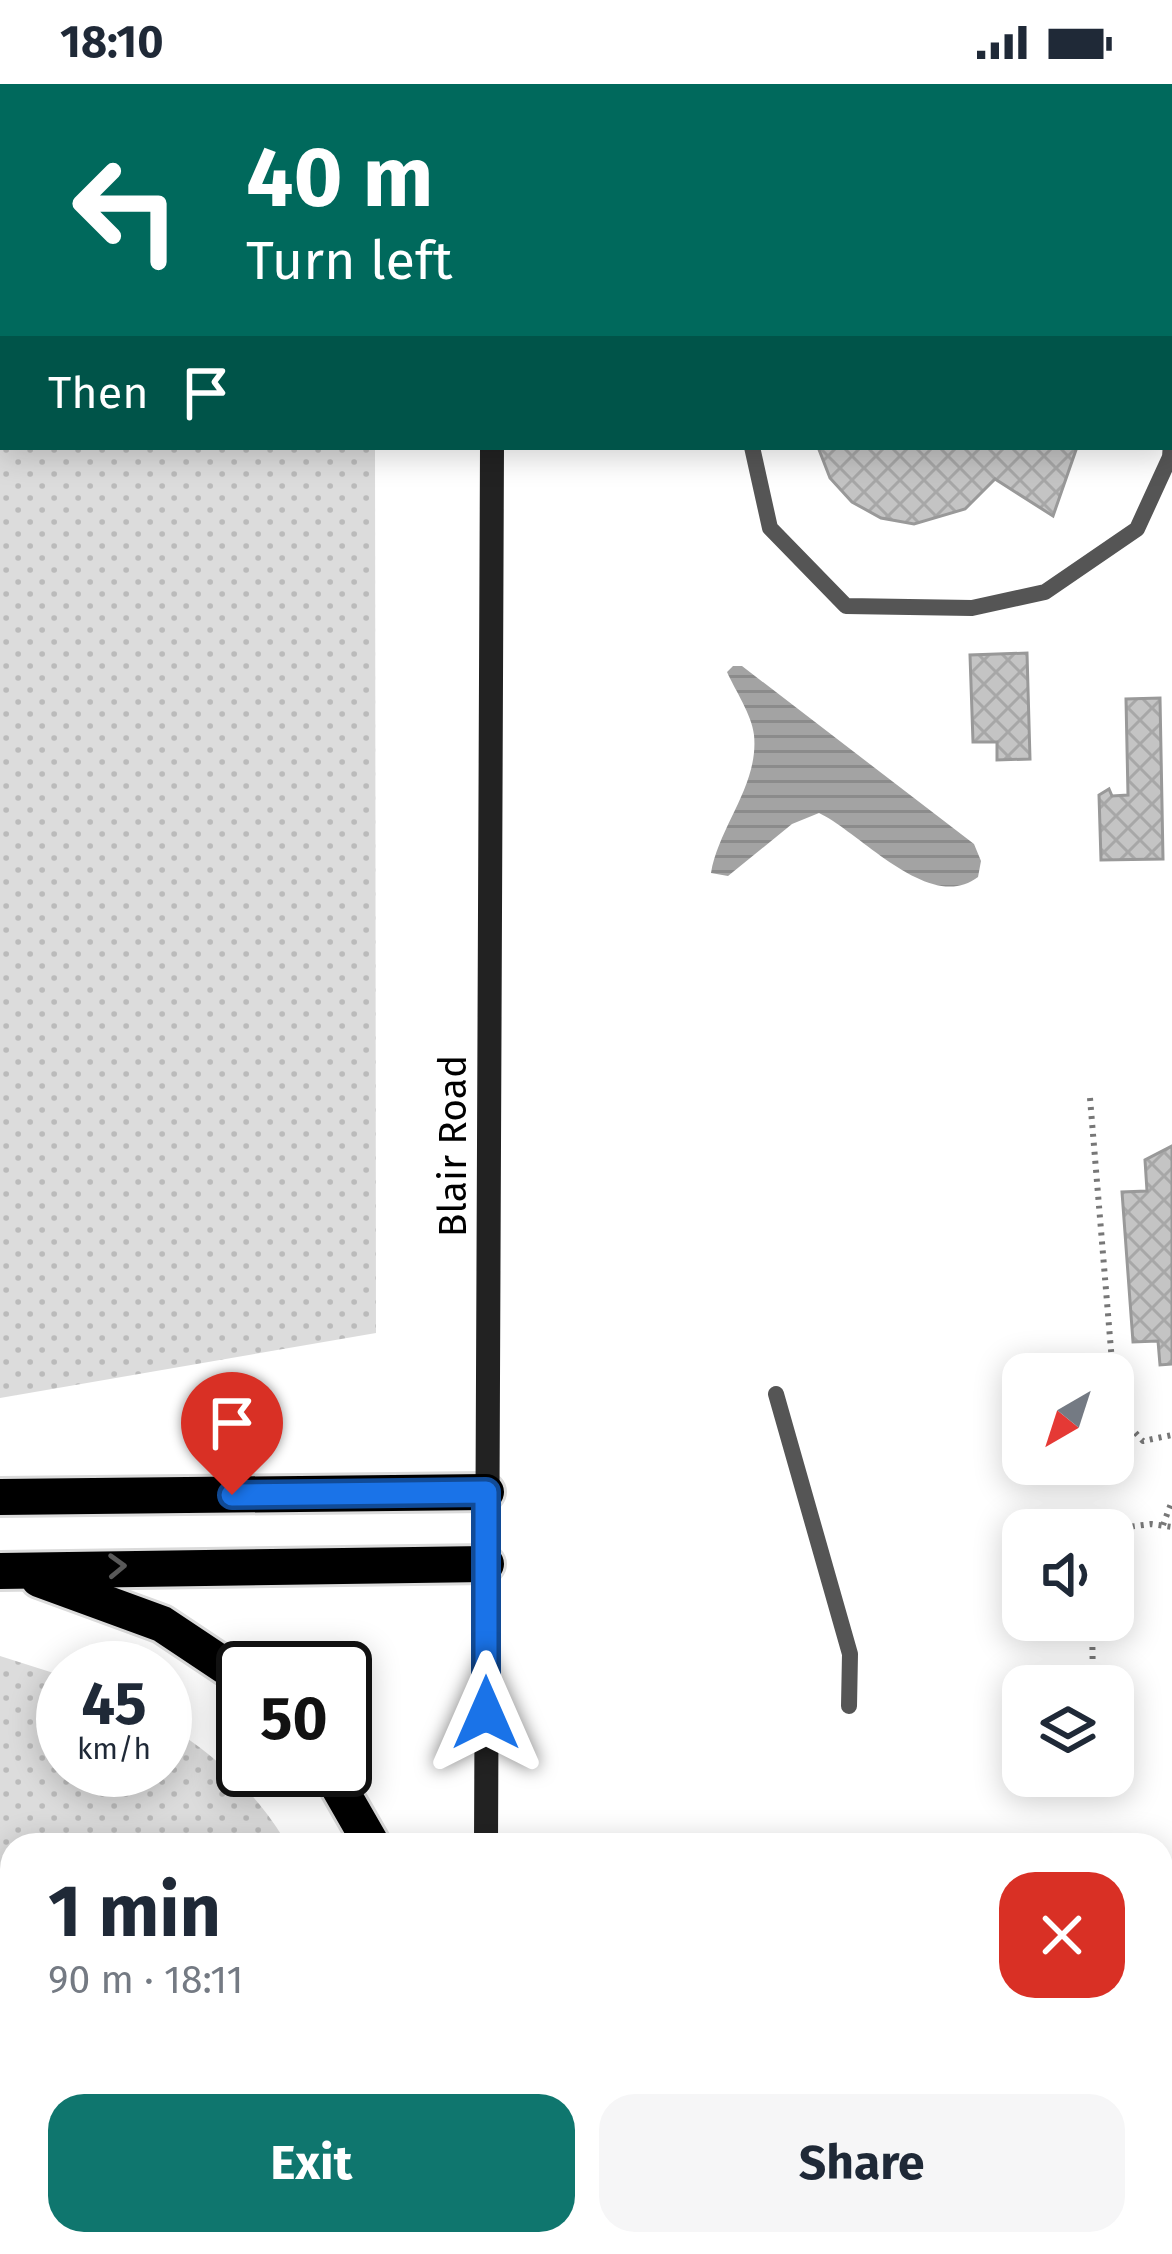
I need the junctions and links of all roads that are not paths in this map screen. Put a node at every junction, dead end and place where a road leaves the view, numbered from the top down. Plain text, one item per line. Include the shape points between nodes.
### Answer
1 (492, 450) edge
2 (753, 450) edge
3 (1171, 450) edge
4 (776, 1394) dead end
5 (486, 1492) junction
6 (0, 1496) edge
7 (486, 1564) junction
8 (0, 1571) edge
9 (216, 1658) edge
10 (849, 1706) dead end
11 (344, 1797) edge
12 (365, 1833) edge
13 (486, 1833) edge

1 - 5 main road, Blair Road
2 - 3 lane via 770,528 846,606 972,608 1045,592 1137,529
4 - 10 lane via 850,1654
5 - 6 highway
5 - 7 main road, Blair Road
8 -> 7 highway
7 - 13 main road, Blair Road
8 - 9 highway via 130,1609
11 - 12 highway

